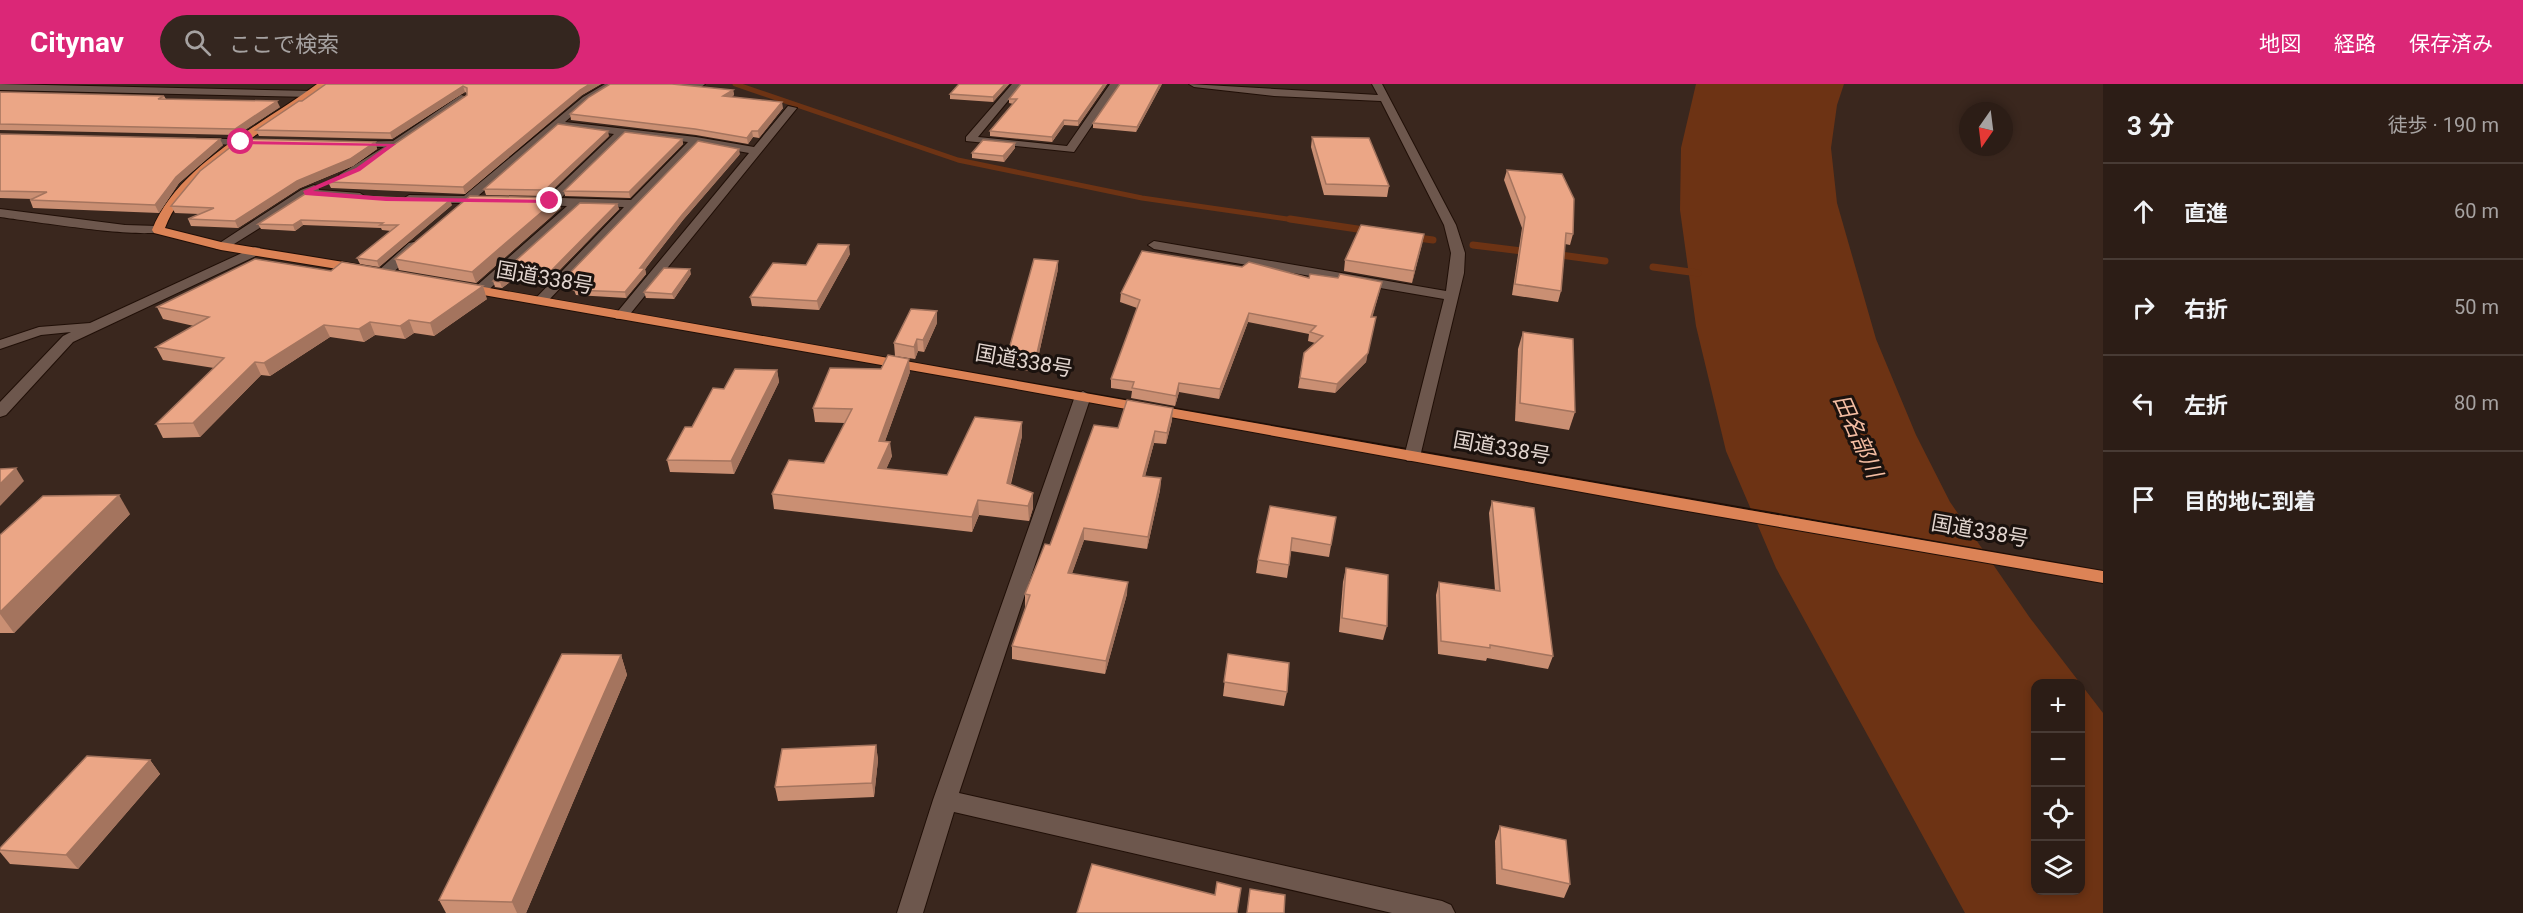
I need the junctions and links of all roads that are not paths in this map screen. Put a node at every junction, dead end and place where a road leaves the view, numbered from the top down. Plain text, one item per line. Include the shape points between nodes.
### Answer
1 (323, 84) edge
2 (612, 84) edge
3 (667, 84) edge
4 (700, 84) edge
5 (1017, 84) edge
6 (1115, 84) edge
7 (1194, 84) edge
8 (1377, 84) edge
9 (1221, 86) edge
10 (0, 87) edge
11 (311, 94) junction
12 (464, 96) edge
13 (1384, 98) junction
14 (792, 108) dead end
15 (557, 124) junction
16 (622, 132) junction
17 (696, 140) junction
18 (184, 141) edge
19 (241, 142) junction
20 (264, 143) edge
21 (335, 143) edge
22 (393, 144) junction
23 (758, 151) junction
24 (305, 193) junction
25 (374, 198) edge
26 (397, 199) edge
27 (468, 199) junction
28 (503, 200) edge
29 (527, 201) edge
30 (550, 201) junction
31 (578, 202) junction
32 (632, 204) junction
33 (0, 213) edge
34 (451, 214) edge
35 (158, 230) junction
36 (426, 236) edge
37 (1154, 245) dead end
38 (221, 246) junction
39 (255, 251) junction
40 (384, 273) junction
41 (405, 277) edge
42 (447, 285) edge
43 (479, 291) junction
44 (1450, 296) junction
45 (540, 302) junction
46 (621, 316) junction
47 (101, 324) junction
48 (0, 345) edge
49 (1083, 396) junction
50 (0, 412) edge
51 (1413, 457) junction
52 (2103, 577) edge
53 (945, 800) junction
54 (910, 913) edge
55 (1442, 913) edge

1 - 11 highway
2 - 15 street via 586,99
3 - 4 street
5 - 6 street via 970,139 1070,150
7 - 9 street
8 - 13 street
9 - 13 street via 1274,93
10 - 11 street
11 - 19 highway
12 - 22 street
13 - 44 street via 1450,225 1458,253
14 - 23 street
15 - 16 street
15 - 27 street
16 - 17 street
16 - 30 street
17 - 23 street
17 - 32 street
18 - 19 street
19 - 20 street
19 - 35 highway via 188,183 169,204
21 - 22 street
22 - 24 street via 358,170
23 - 46 street
24 - 25 street
24 - 38 street
26 - 27 street
27 - 28 street
27 - 34 street
29 - 30 street
30 - 31 street
31 - 32 street
31 - 43 street
32 - 45 street
33 - 35 street via 125,230
35 - 38 highway
36 - 40 street
37 - 44 street
38 - 39 highway
39 - 40 highway
39 - 47 street
40 - 41 highway
42 - 43 highway, 国道338号
43 - 45 highway, 国道338号
44 - 51 street
45 - 46 highway, 国道338号
46 - 49 highway, 国道338号
47 - 48 street via 39,331
47 - 50 street via 68,339
49 - 51 highway, 国道338号
49 - 53 street
51 - 52 highway, 国道338号
53 - 54 street
53 - 55 street

